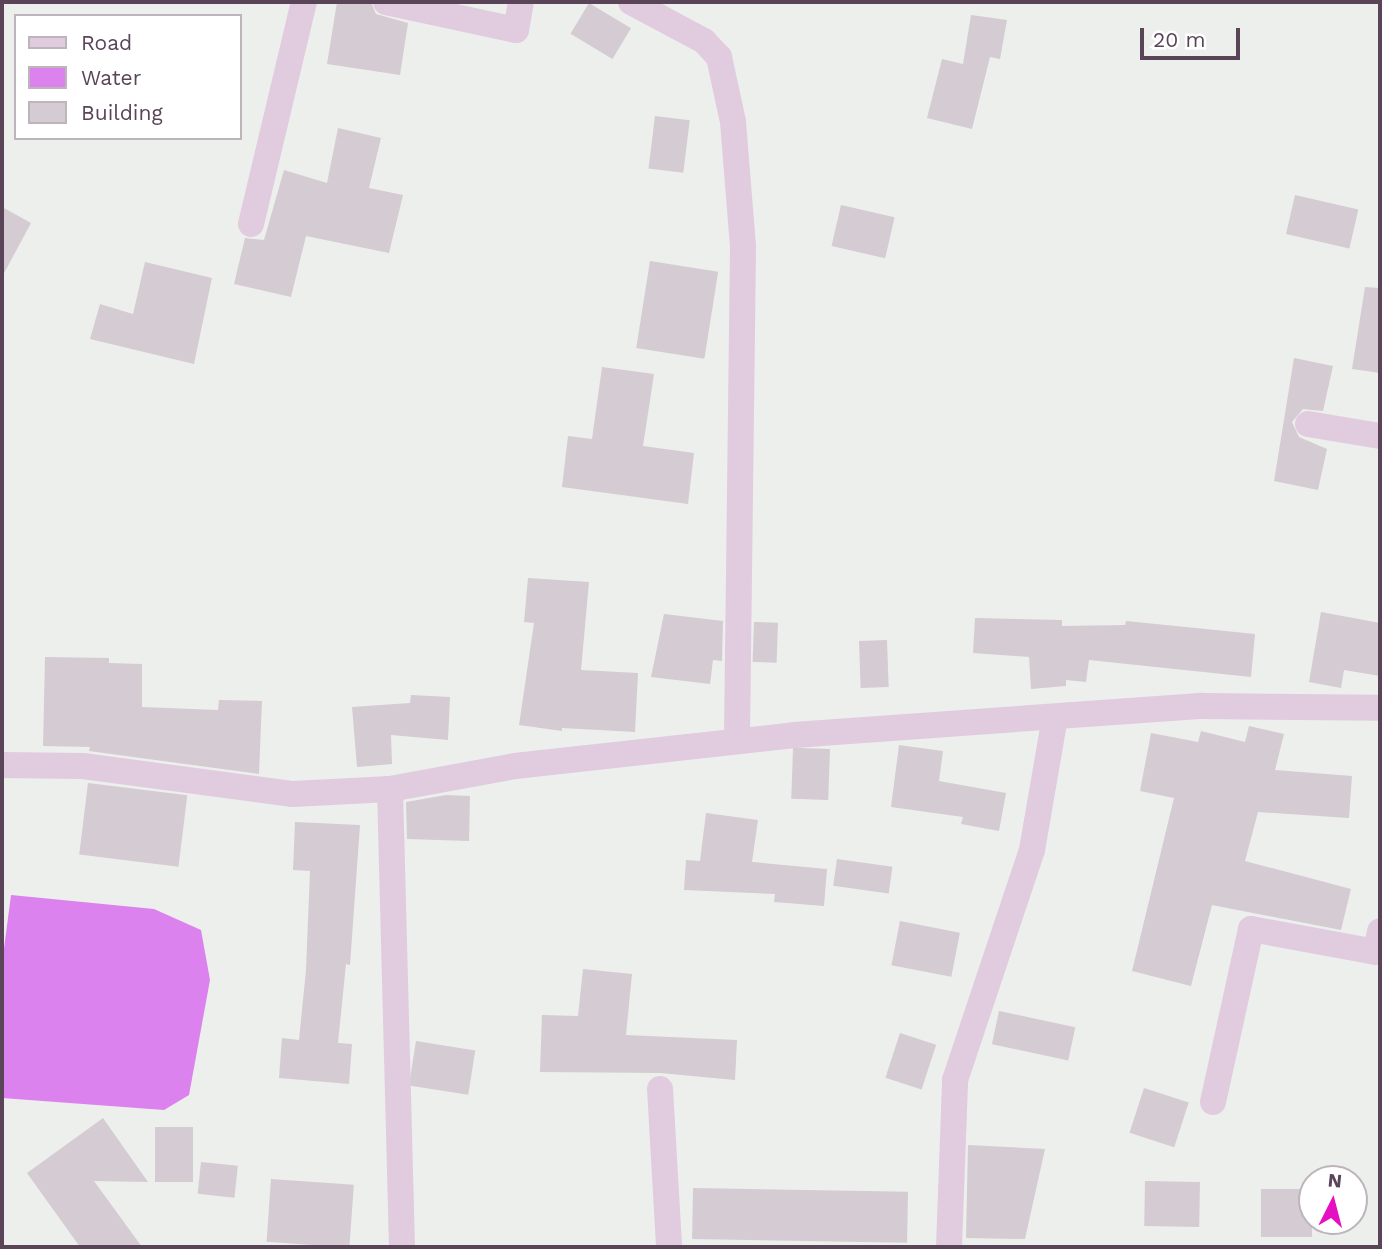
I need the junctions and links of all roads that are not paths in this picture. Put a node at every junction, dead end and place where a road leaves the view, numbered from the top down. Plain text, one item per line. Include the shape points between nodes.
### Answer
1 (304, 2) edge
2 (386, 2) edge
3 (522, 2) edge
4 (631, 2) edge
5 (251, 224) dead end
6 (1308, 424) dead end
7 (1380, 436) edge
8 (1380, 708) edge
9 (1055, 717) junction
10 (737, 741) junction
11 (2, 765) edge
12 (390, 789) junction
13 (1380, 931) edge
14 (660, 1089) dead end
15 (1213, 1102) dead end
16 (402, 1247) edge
17 (669, 1247) edge
18 (950, 1247) edge

1 - 5 street
2 - 3 street via 516,30
4 - 10 street via 704,41 719,57 733,122 743,247
6 - 7 street
8 - 9 street via 1203,706
9 - 10 street
9 - 18 street via 1032,850 955,1080
10 - 12 street via 515,766
11 - 12 street via 83,766 293,794
12 - 16 street
13 - 15 street via 1376,952 1251,929
14 - 17 street

